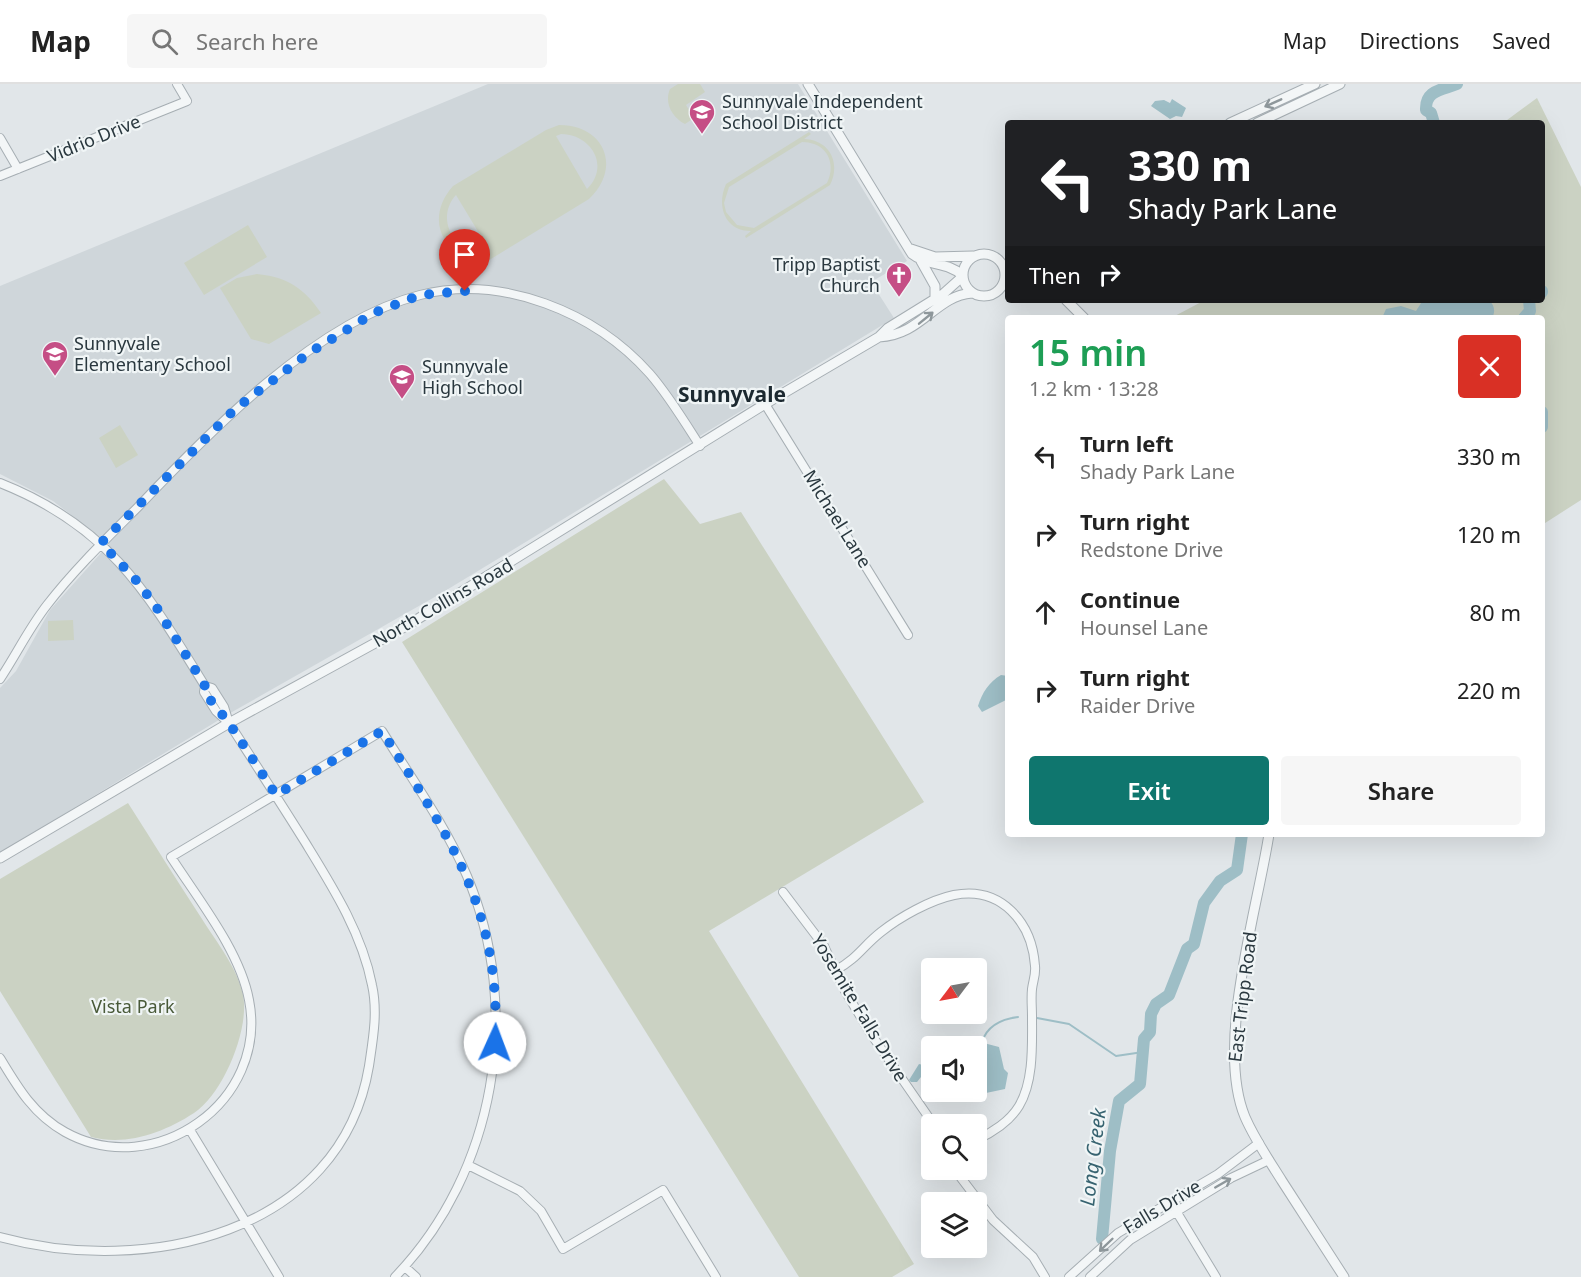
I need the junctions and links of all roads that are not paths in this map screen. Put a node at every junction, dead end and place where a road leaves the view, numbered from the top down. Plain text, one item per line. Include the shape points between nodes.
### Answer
1 (177, 84) edge
2 (808, 84) edge
3 (1315, 84) edge
4 (1340, 84) edge
5 (1290, 95) junction
6 (1295, 105) junction
7 (1236, 120) edge
8 (1263, 120) edge
9 (0, 138) edge
10 (18, 169) junction
11 (0, 176) edge
12 (903, 241) junction
13 (975, 255) junction
14 (994, 257) junction
15 (1005, 257) edge
16 (921, 261) junction
17 (962, 276) junction
18 (1005, 276) edge
19 (1005, 282) edge
20 (972, 293) junction
21 (995, 293) junction
22 (1005, 293) edge
23 (935, 299) junction
24 (1069, 303) edge
25 (1081, 315) edge
26 (879, 337) junction
27 (765, 404) junction
28 (700, 446) junction
29 (0, 483) edge
30 (101, 543) junction
31 (908, 635) dead end
32 (0, 680) edge
33 (229, 723) junction
34 (276, 795) junction
35 (1268, 837) edge
36 (0, 858) edge
37 (783, 892) dead end
38 (836, 970) junction
39 (0, 1058) edge
40 (926, 1114) edge
41 (190, 1130) junction
42 (987, 1134) edge
43 (1259, 1143) junction
44 (1269, 1160) junction
45 (468, 1166) junction
46 (962, 1180) edge
47 (302, 1197) dead end
48 (1170, 1201) junction
49 (1176, 1211) junction
50 (263, 1229) dead end
51 (255, 1235) junction
52 (0, 1237) edge
53 (247, 1239) dead end
54 (30, 1252) dead end
55 (405, 1267) junction
56 (279, 1277) edge
57 (395, 1277) edge
58 (416, 1277) edge
59 (716, 1277) edge
60 (1045, 1277) edge
61 (1069, 1277) edge
62 (1090, 1277) edge
63 (1216, 1277) edge
64 (1344, 1277) edge

1 - 10 street, Vidrio Drive via 187,101
2 - 12 street
3 - 5 street
4 - 6 street
5 - 6 street
5 -> 7 street
6 - 8 street
9 - 10 street
10 - 11 street, Vidrio Drive
12 - 13 street via 916,252 935,257
12 - 16 street
13 - 14 street
13 - 17 street via 965,264
14 - 15 street
14 - 18 street
16 - 17 street
16 - 23 street via 935,286
17 - 20 street
17 - 23 street, North Collins Road
19 - 21 street
20 - 21 street via 983,297
26 -> 20 street, North Collins Road via 899,335 950,300
21 - 22 street
23 - 26 street, North Collins Road
24 - 25 street
26 - 27 street, North Collins Road
27 - 28 street, North Collins Road
27 - 31 street, Michael Lane
28 - 30 street via 649,373 630,353 582,320 536,301 496,292 420,295 374,313 336,335 243,403
28 - 33 street, North Collins Road via 408,625
29 - 30 street via 60,512
30 - 32 street via 46,607
30 - 33 street via 155,605 205,686 212,688 224,706
33 - 34 street
33 - 36 street, North Collins Road
34 - 41 street via 171,857 238,964 251,1022 248,1052 237,1078 218,1106
34 - 45 street via 382,731 456,853 476,899 489,947 495,996 494,1067
34 - 47 street via 337,894 373,986 373,1037 366,1081 350,1129 323,1173
35 - 43 street, East Tripp Road via 1233,1047 1234,1080 1245,1117
37 - 38 street, Yosemite Falls Drive via 824,946
38 - 40 street, Yosemite Falls Drive via 871,1034
38 - 42 street via 862,953 880,933 940,898 985,894 1005,906 1026,928 1036,968 1029,1078 1019,1106
39 - 41 street via 36,1111 78,1138 105,1146 133,1148
41 - 51 street
43 - 44 street, East Tripp Road
43 - 48 street, Falls Drive via 1218,1174
49 -> 44 street, Falls Drive
44 - 64 street, East Tripp Road
45 - 55 street via 436,1225
45 - 59 street via 520,1191 541,1211 563,1249 663,1190
46 - 60 street via 993,1220 1033,1257
48 - 49 street
48 -> 61 street, Falls Drive via 1118,1233
49 - 62 street, Falls Drive via 1130,1240
49 - 63 street
50 - 51 street
51 - 53 street
51 - 56 street
52 - 54 street
55 - 57 street
55 - 58 street

